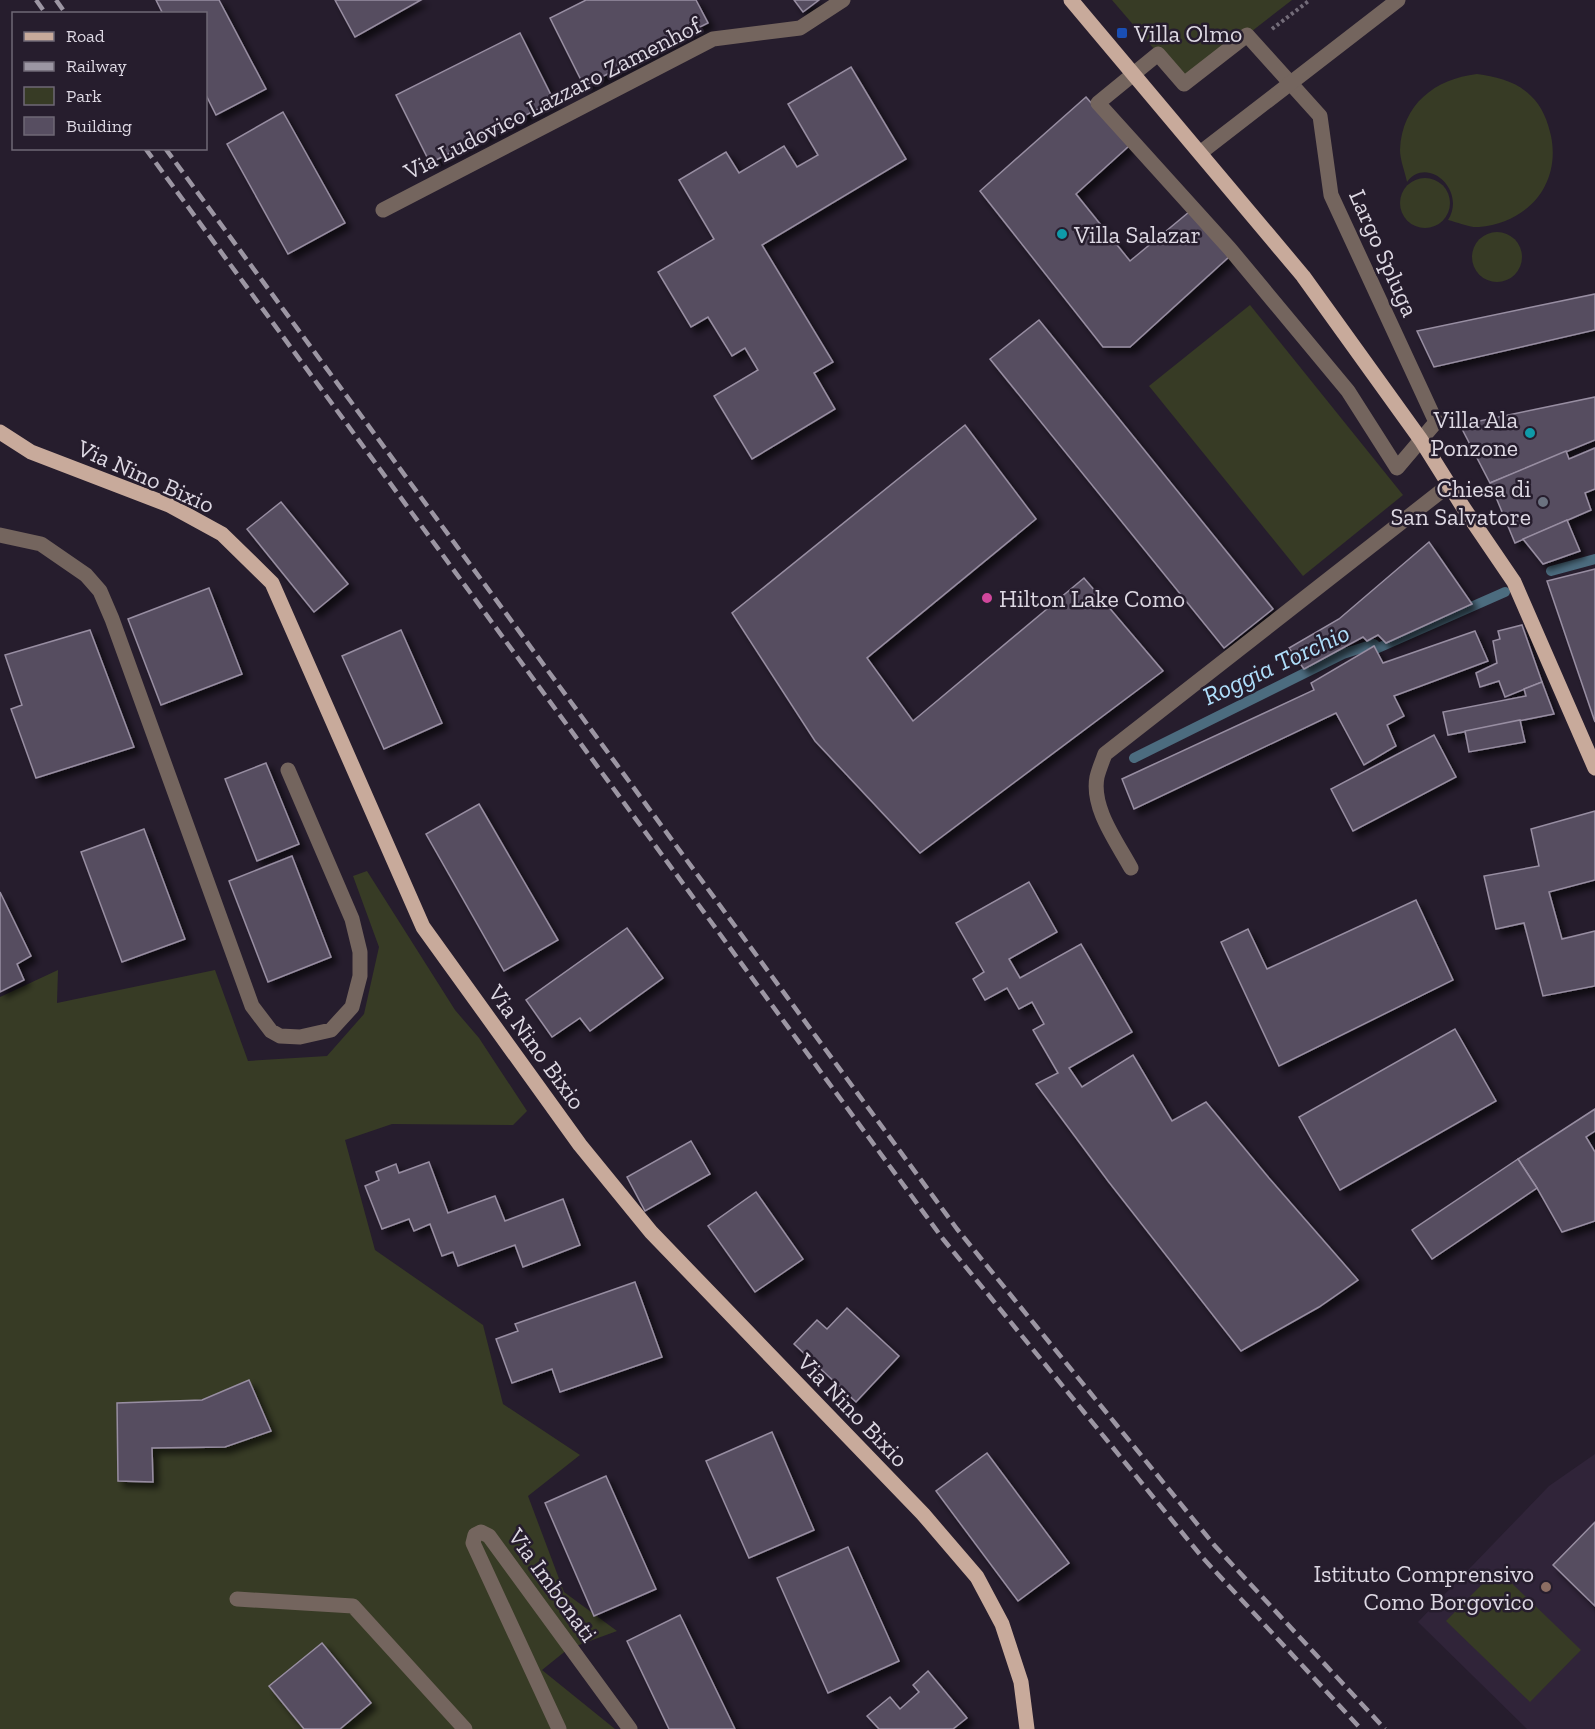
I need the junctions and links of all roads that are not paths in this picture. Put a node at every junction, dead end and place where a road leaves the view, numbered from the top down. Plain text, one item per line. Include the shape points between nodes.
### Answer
1 (843, 0) edge
2 (1071, 0) edge
3 (1398, 0) edge
4 (1132, 74) junction
5 (1290, 84) junction
6 (1200, 153) junction
7 (383, 210) dead end
8 (0, 432) edge
9 (1420, 440) junction
10 (1449, 485) junction
11 (0, 535) edge
12 (1595, 768) edge
13 (288, 770) dead end
14 (1131, 868) dead end
15 (237, 1599) dead end
16 (465, 1729) edge
17 (558, 1729) edge
18 (630, 1729) edge
19 (1027, 1729) edge

1 - 7 street, Via Ludovico Lazzaro Zamenhof via 800,28 713,39
2 - 4 main road
3 - 5 street
4 - 5 street, Largo Spluga via 1158,54 1184,84 1247,35
4 - 6 main road
4 - 9 street, Largo Spluga via 1098,103 1230,249 1348,391 1397,468
5 - 6 street
5 - 9 street, Largo Spluga via 1320,116 1331,195 1436,422
6 - 9 main road via 1303,276
8 - 19 main road, Via Nino Bixio via 31,452 178,510 222,534 272,583 423,927 580,1145 651,1232 923,1514 977,1577 1002,1624 1021,1682
9 - 10 main road
10 - 12 main road via 1514,582
10 - 14 street via 1105,754 1096,778 1098,804
11 - 13 street via 41,544 87,574 100,591 252,1006 271,1031 280,1036 300,1037 331,1030 352,1007 360,976 360,952 352,919
15 - 16 street via 353,1606
17 - 18 street, Via Imbonati via 473,1543 478,1533 489,1536

